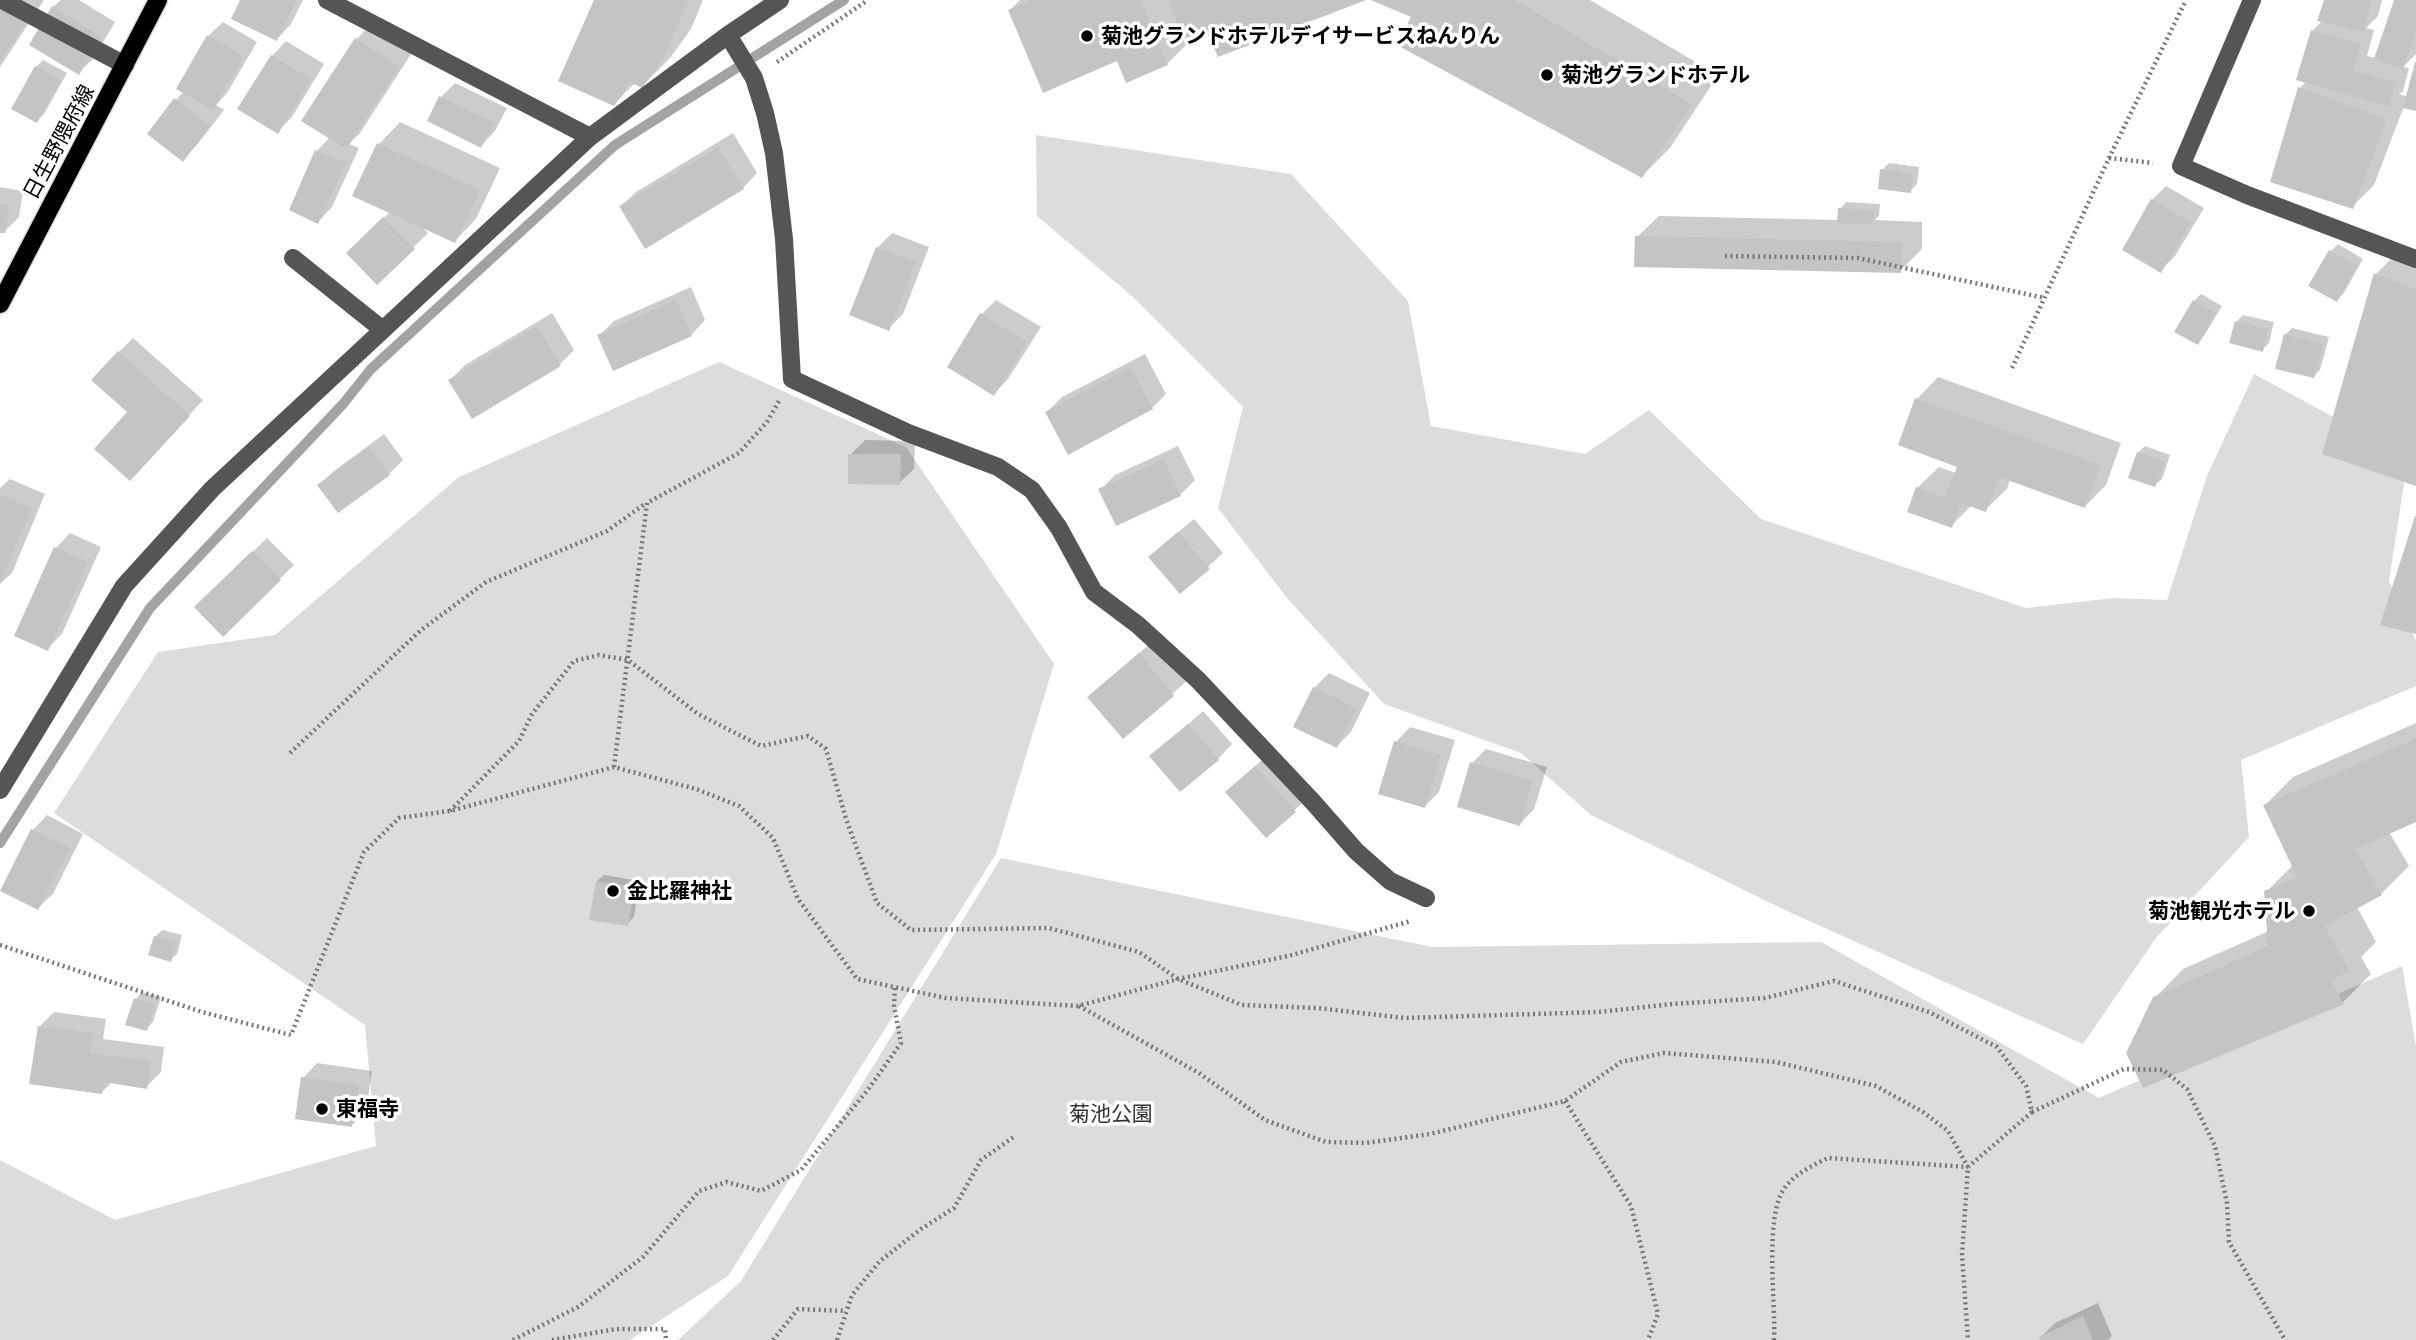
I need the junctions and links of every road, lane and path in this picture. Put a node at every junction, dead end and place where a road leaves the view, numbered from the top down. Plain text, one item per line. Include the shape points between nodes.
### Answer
1 (2, 0) edge
2 (158, 0) edge
3 (327, 0) edge
4 (780, 0) edge
5 (868, 0) edge
6 (2186, 0) edge
7 (2252, 0) edge
8 (728, 35) junction
9 (125, 65) junction
10 (754, 78) junction
11 (590, 137) junction
12 (2109, 158) junction
13 (2182, 166) junction
14 (1725, 256) dead end
15 (293, 258) dead end
16 (2416, 260) edge
17 (2045, 298) junction
18 (0, 304) edge
19 (383, 330) junction
20 (2012, 368) dead end
21 (792, 379) junction
22 (647, 503) junction
23 (628, 660) junction
24 (290, 753) dead end
25 (614, 767) junction
26 (0, 790) edge
27 (450, 811) junction
28 (1426, 898) joint
29 (0, 945) edge
30 (1178, 979) junction
31 (895, 987) junction
32 (1078, 1006) junction
33 (1565, 1101) junction
34 (2032, 1112) junction
35 (1015, 1136) dead end
36 (1968, 1167) junction
37 (846, 1311) junction
38 (515, 1339) edge
39 (527, 1340) edge
40 (552, 1340) edge
41 (666, 1340) edge
42 (773, 1340) edge
43 (837, 1340) edge
44 (1648, 1340) edge
45 (1774, 1340) edge
46 (1968, 1340) edge
47 (2285, 1340) edge

1 - 9 street
2 - 9 main road, 日生野隈府線
3 - 11 street
4 - 8 street
5 - 10 path
6 - 12 path
7 - 13 street
8 - 10 street
8 - 11 street
9 - 18 main road, 日生野隈府線
10 - 21 street via 776,165
11 - 19 street
12 - 13 path
12 - 17 path
13 - 16 street
14 - 17 path via 1858,258
15 - 19 street
17 - 20 path
19 - 26 street via 212,489 124,586
21 - 22 path via 766,422 739,453
21 - 28 street via 908,433 998,467 1032,490 1094,592 1198,680 1356,851 1390,881
22 - 23 path
22 - 24 path via 607,531 486,582 421,630
23 - 25 path
23 - 27 path via 598,655 574,661 532,714 519,741
23 - 30 path via 698,715 761,746 808,736 825,749 877,903 911,930 1049,928 1139,951
25 - 27 path
25 - 31 path via 696,789 738,806 773,838 798,899 857,979
27 - 29 path via 400,818 365,852 291,1035 202,1012
28 - 30 path via 1412,921 1288,956
30 - 32 path
30 - 34 path via 1242,1005 1405,1018 1599,1012 1765,998 1833,981 1929,1012 1997,1047 2026,1087
31 - 32 path via 946,999
31 - 38 path via 901,1043 801,1170 761,1191 727,1182 699,1191 643,1256 578,1307
32 - 33 path via 1199,1073 1265,1120 1326,1142 1366,1143 1430,1134
33 - 36 path via 1621,1062 1664,1052 1776,1062 1876,1086 1948,1131
33 - 44 path via 1631,1206 1658,1314
34 - 36 path
34 - 47 path via 2124,1069 2163,1070 2187,1089 2215,1146 2227,1203 2229,1242
35 - 37 path via 981,1160 954,1208 880,1261 852,1295
36 - 45 path via 1828,1158 1810,1166 1783,1190 1772,1223
36 - 46 path via 1962,1255
37 - 42 path via 798,1309
37 - 43 path
38 - 39 path
40 - 41 path via 616,1329 665,1329

